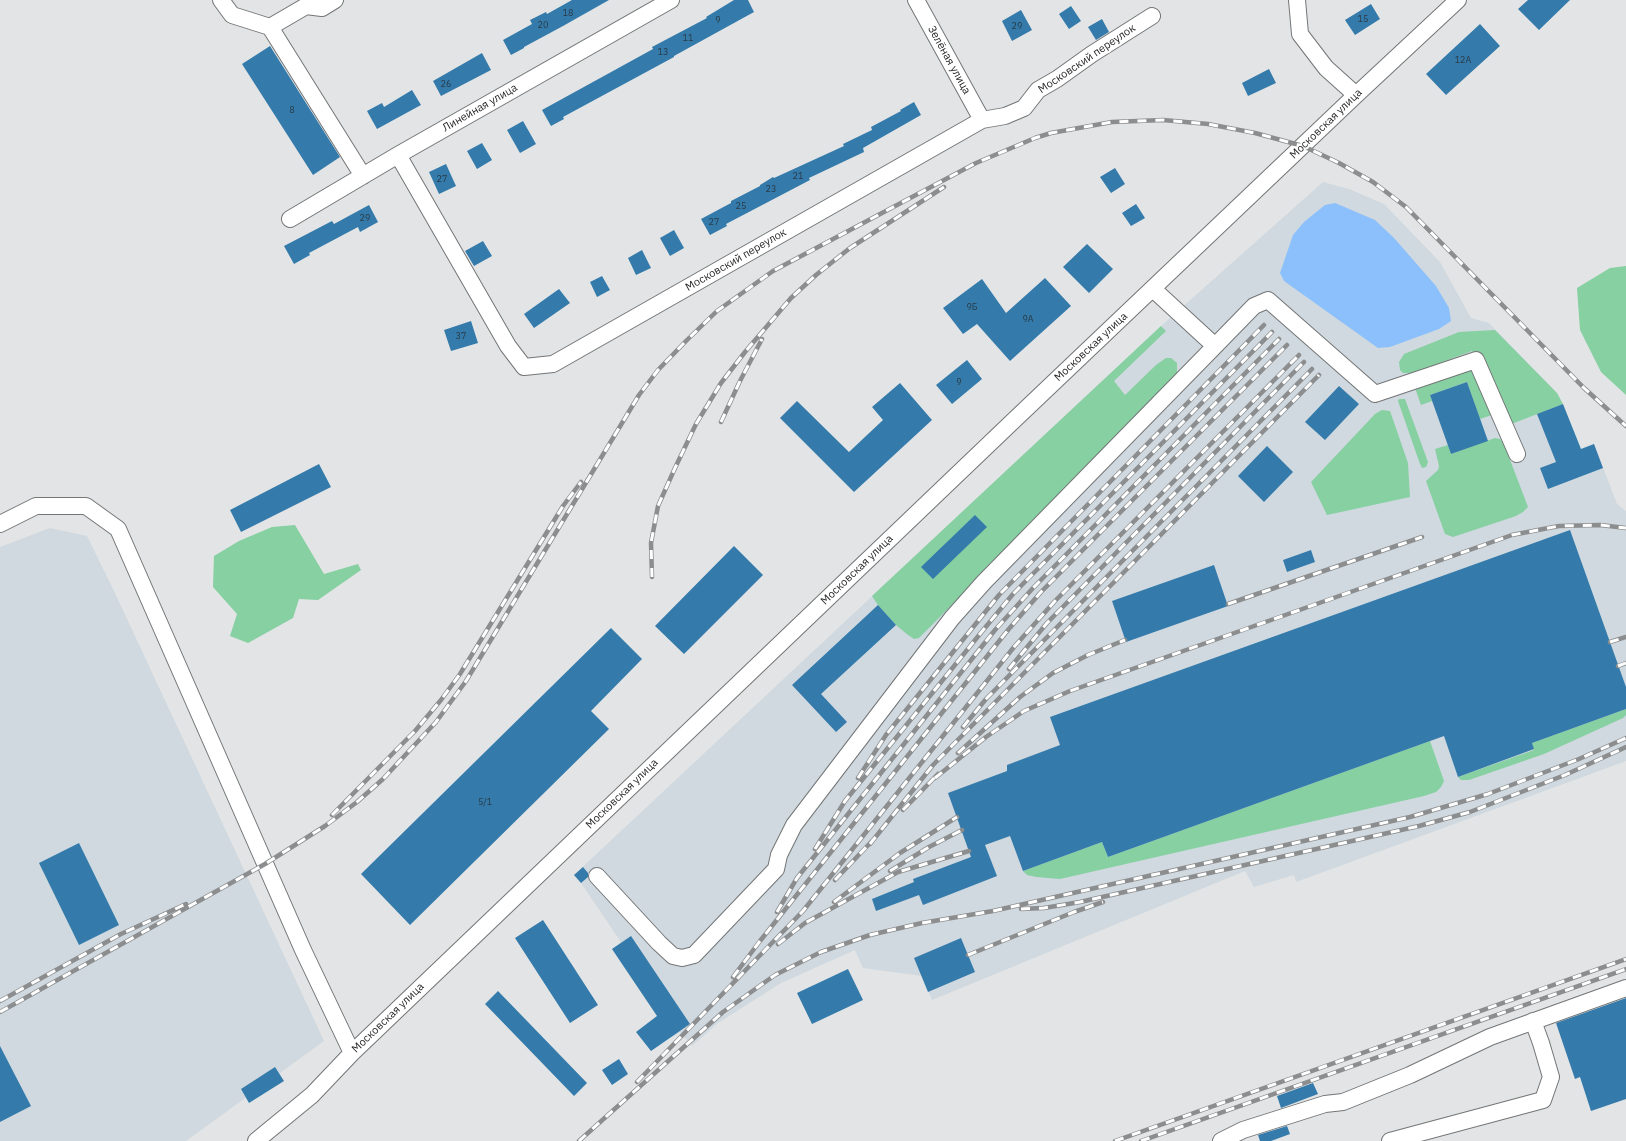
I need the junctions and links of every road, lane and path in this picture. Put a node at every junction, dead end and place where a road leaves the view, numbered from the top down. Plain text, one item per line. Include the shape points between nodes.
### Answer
1 (221, 0) edge
2 (671, 0) edge
3 (916, 0) edge
4 (1297, 0) edge
5 (1458, 0) edge
6 (329, 4) edge
7 (1152, 16) dead end
8 (270, 27) junction
9 (1356, 95) junction
10 (982, 120) junction
11 (398, 155) junction
12 (363, 176) junction
13 (290, 219) dead end
14 (1153, 288) junction
15 (1215, 346) junction
16 (1517, 454) dead end
17 (0, 524) edge
18 (597, 876) dead end
19 (1626, 988) edge
20 (1533, 1021) junction
21 (352, 1053) junction
22 (256, 1141) edge
23 (1221, 1141) edge
24 (1390, 1141) edge

1 - 8 street via 232,15
2 - 11 street, Линейная улица
3 - 10 street, Зелёная улица
4 - 9 street via 1300,34 1326,68
5 - 9 street, Московская улица
6 - 8 street via 306,6
7 - 10 street, Московский переулок via 1038,90 1024,108 1005,116
8 - 12 street
9 - 14 street, Московская улица
10 - 11 street, Московский переулок via 553,364 524,367 508,346
11 - 12 street, Линейная улица
12 - 13 street, Линейная улица
14 - 15 street
14 - 21 street, Московская улица
15 - 16 street via 1254,306 1268,300 1375,394 1476,360
15 - 18 street via 984,582 952,618 794,825 779,855 776,869 694,955 682,958 673,956
17 - 21 street via 36,506 86,506 118,529 303,950
19 - 20 street
20 - 23 street via 1490,1037 1343,1102 1325,1104 1258,1125
20 - 24 street via 1551,1077 1543,1100
21 - 22 street, Московская улица via 312,1095

